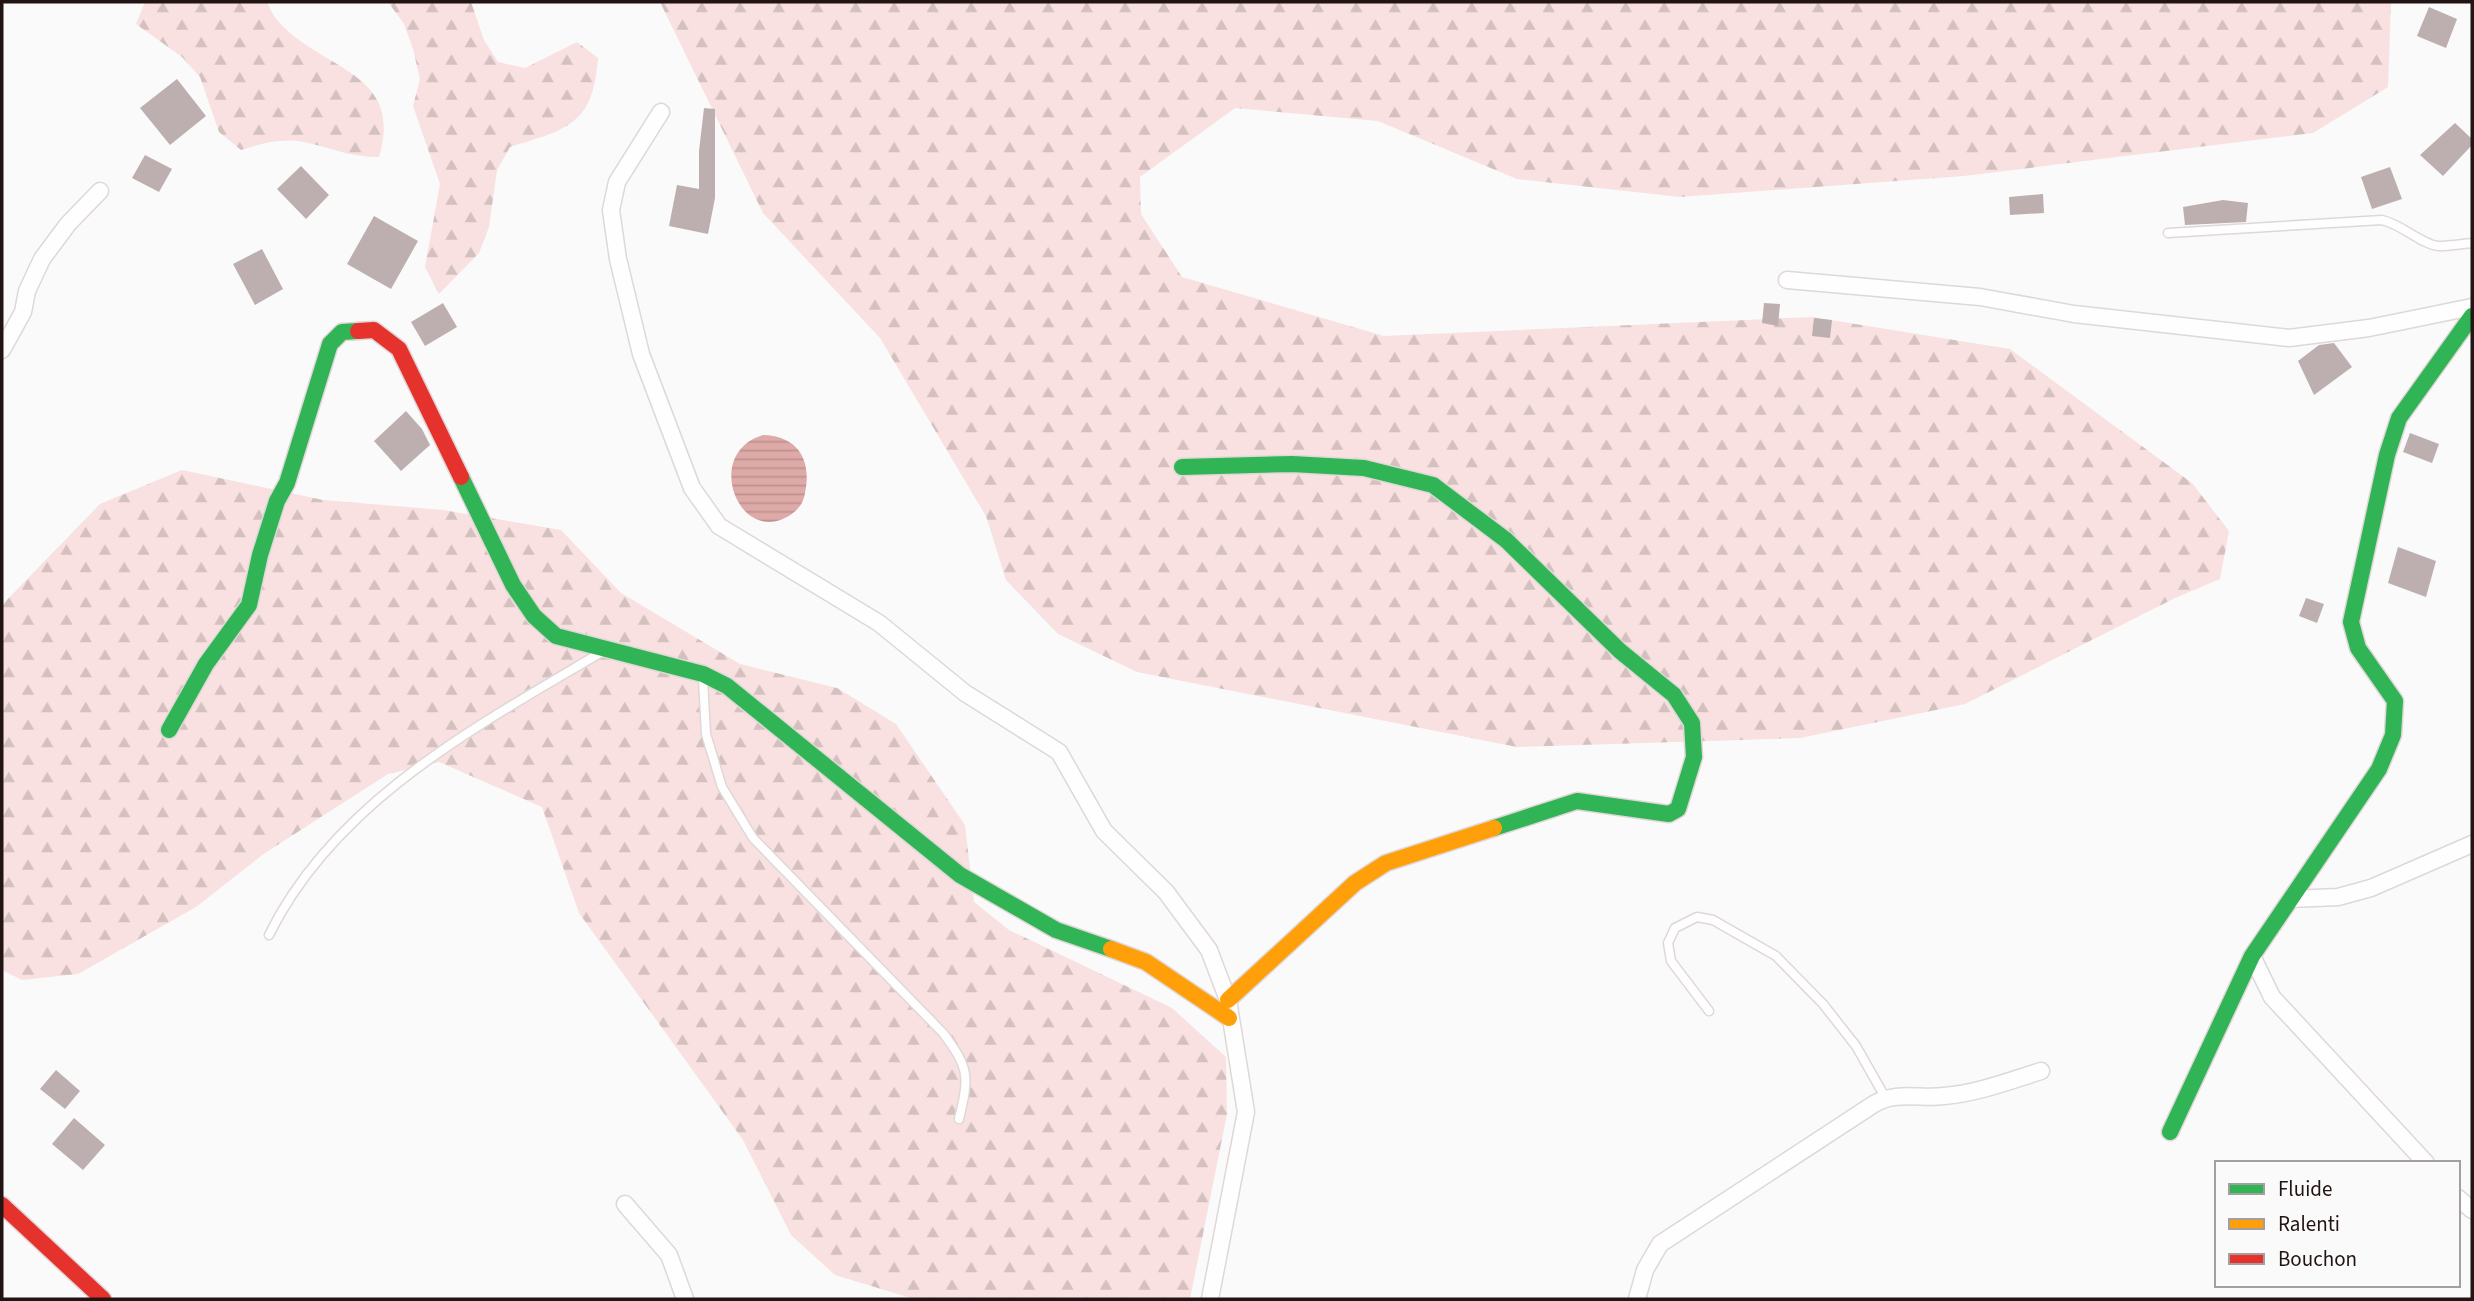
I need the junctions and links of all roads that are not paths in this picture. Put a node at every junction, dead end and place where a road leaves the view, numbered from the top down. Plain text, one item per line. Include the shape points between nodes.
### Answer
1 (661, 112) dead end
2 (100, 191) dead end
3 (2168, 233) dead end
4 (2472, 243) edge
5 (1787, 280) dead end
6 (2472, 307) edge
7 (2472, 316) edge
8 (2, 350) edge
9 (1182, 467) dead end
10 (606, 649) junction
11 (703, 674) junction
12 (169, 730) dead end
13 (2472, 844) edge
14 (2291, 899) junction
15 (269, 935) dead end
16 (2252, 956) junction
17 (1228, 1000) junction
18 (1709, 1011) dead end
19 (1229, 1018) junction
20 (2041, 1071) dead end
21 (1885, 1097) junction
22 (959, 1119) dead end
23 (2170, 1132) dead end
24 (2424, 1161) edge
25 (2, 1205) edge
26 (625, 1205) dead end
27 (103, 1299) edge
28 (685, 1299) edge
29 (1210, 1299) edge
30 (1637, 1299) edge

1 - 17 street via 617,182 611,210 641,354 692,488 719,526 879,623 965,693 1059,752 1104,831 1166,891 1209,950
2 - 8 street via 42,259 23,312
3 - 4 lane via 2382,220 2437,246
5 - 6 street via 1980,297 2289,338 2369,328
7 - 14 street via 2399,418 2351,622 2358,648 2395,701 2393,735 2379,769
9 - 17 street via 1292,464 1364,468 1433,485 1506,540 1620,651 1674,695 1692,723 1694,757 1678,809 1653,814 1577,801 1386,863 1355,883
10 - 11 street
10 - 12 street via 556,636 534,616 513,585 399,349 374,330 342,332 330,344 260,555 249,605 199,675
10 - 15 lane via 468,734 381,797 323,853
11 - 19 street via 727,686 960,875 1056,930 1146,962
11 - 22 lane via 706,734 723,787 753,838 961,1056 968,1083
13 - 14 street via 2371,888 2338,897
14 - 16 street
16 - 23 street
16 - 24 street via 2272,997
17 - 19 street
18 - 21 lane via 1671,961 1668,943 1675,928 1697,917 1713,920 1776,956 1856,1046
19 - 29 street via 1246,1112
20 - 21 street via 1980,1091 1943,1097
21 - 30 street via 1660,1244 1645,1270
25 - 27 street
26 - 28 street via 670,1255

